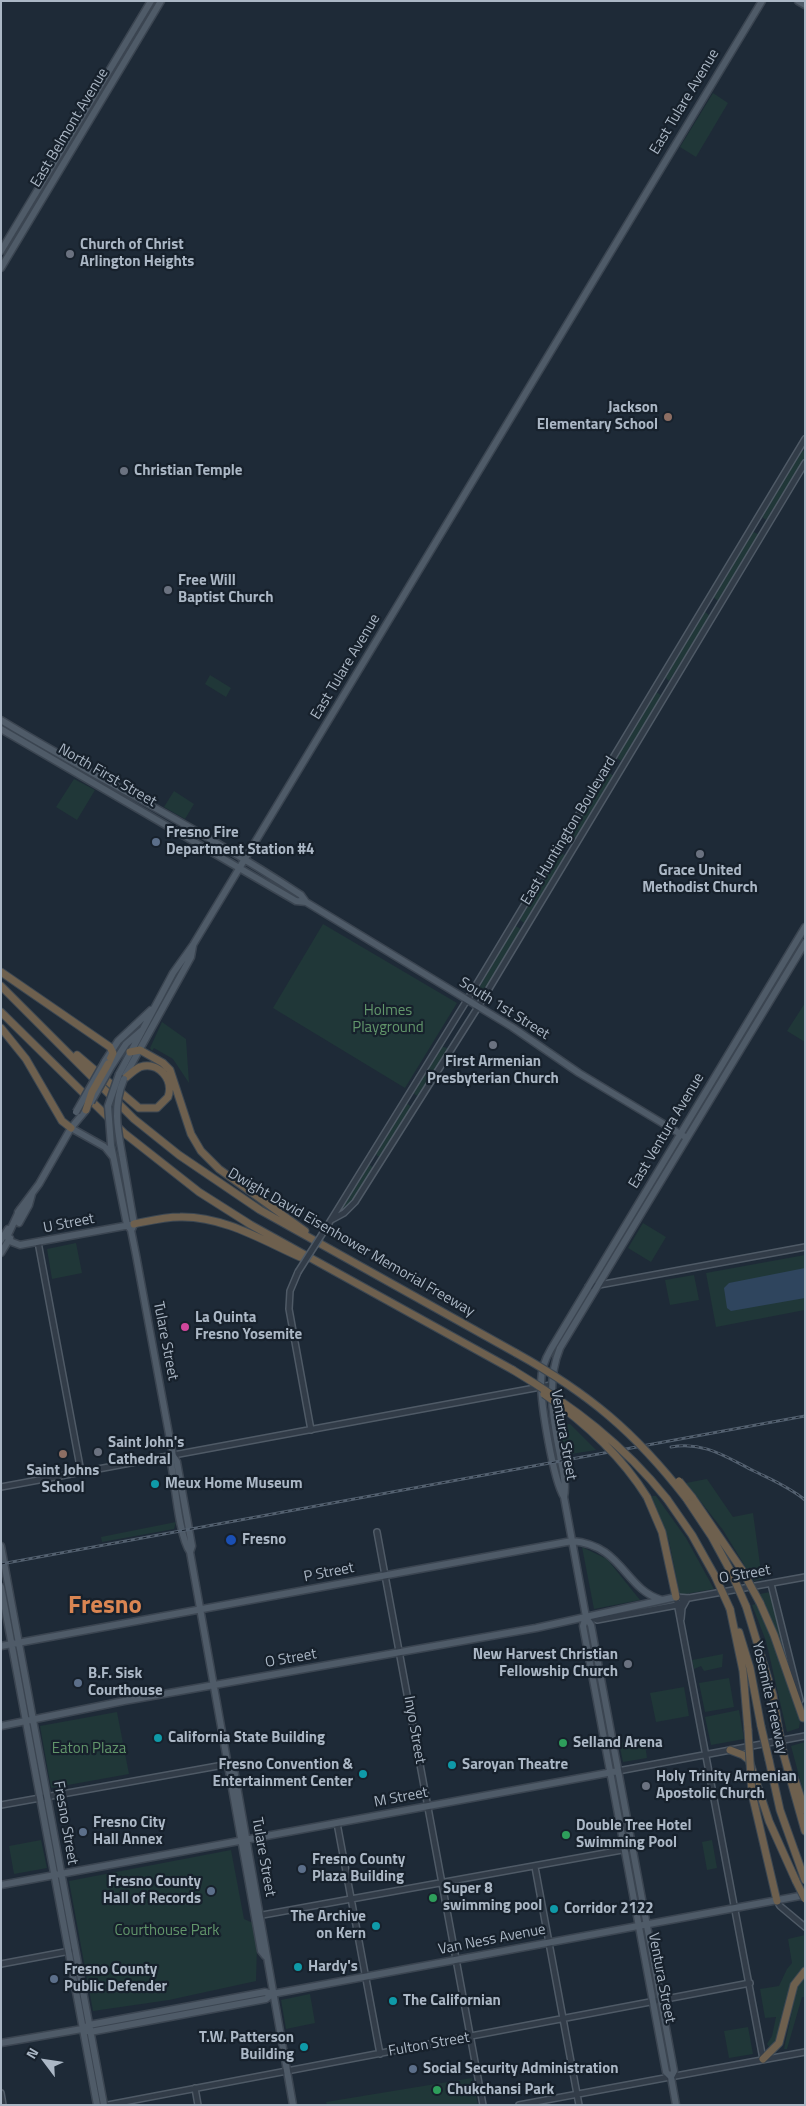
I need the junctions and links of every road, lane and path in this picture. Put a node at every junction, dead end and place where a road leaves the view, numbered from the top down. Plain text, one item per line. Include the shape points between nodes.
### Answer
1 (151, 1) edge
2 (161, 1) edge
3 (762, 1) edge
4 (798, 1) edge
5 (805, 5) edge
6 (1, 251) edge
7 (1, 268) edge
8 (805, 439) edge
9 (805, 463) edge
10 (1, 720) edge
11 (1, 729) edge
12 (157, 820) junction
13 (187, 826) junction
14 (245, 859) junction
15 (240, 868) junction
16 (306, 902) junction
17 (515, 920) junction
18 (525, 927) junction
19 (805, 927) edge
20 (805, 943) edge
21 (194, 945) junction
22 (188, 952) junction
23 (1, 972) edge
24 (173, 974) junction
25 (180, 976) junction
26 (1, 986) edge
27 (467, 1000) junction
28 (167, 1001) junction
29 (158, 1002) junction
30 (478, 1007) junction
31 (1, 1012) edge
32 (158, 1018) junction
33 (39, 1022) junction
34 (1, 1028) edge
35 (144, 1029) junction
36 (112, 1049) junction
37 (140, 1050) junction
38 (130, 1052) junction
39 (108, 1064) junction
40 (123, 1077) junction
41 (86, 1110) joint
42 (72, 1128) junction
43 (680, 1134) junction
44 (687, 1138) junction
45 (114, 1160) junction
46 (33, 1193) junction
47 (20, 1209) junction
48 (331, 1220) junction
49 (131, 1227) junction
50 (1, 1240) edge
51 (9, 1240) junction
52 (38, 1242) junction
53 (805, 1247) edge
54 (1, 1253) edge
55 (338, 1254) junction
56 (351, 1280) junction
57 (598, 1285) junction
58 (588, 1287) junction
59 (560, 1348) joint
60 (551, 1349) joint
61 (511, 1369) junction
62 (551, 1385) junction
63 (542, 1387) junction
64 (311, 1430) junction
65 (173, 1456) junction
66 (80, 1472) junction
67 (1, 1487) edge
68 (564, 1497) junction
69 (689, 1498) junction
70 (377, 1532) dead end
71 (572, 1541) junction
72 (1, 1546) edge
73 (385, 1575) junction
74 (805, 1577) edge
75 (771, 1584) junction
76 (1, 1587) edge
77 (644, 1592) junction
78 (689, 1598) junction
79 (662, 1600) junction
80 (676, 1601) junction
81 (644, 1603) junction
82 (730, 1609) junction
83 (201, 1610) junction
84 (586, 1617) junction
85 (680, 1619) junction
86 (20, 1642) junction
87 (12, 1644) junction
88 (1, 1646) edge
89 (400, 1652) junction
90 (216, 1686) junction
91 (30, 1721) junction
92 (804, 1721) edge
93 (1, 1726) edge
94 (805, 1736) edge
95 (730, 1750) junction
96 (704, 1754) junction
97 (784, 1756) junction
98 (229, 1764) junction
99 (618, 1771) junction
100 (610, 1773) junction
101 (44, 1797) junction
102 (1, 1804) edge
103 (428, 1806) junction
104 (805, 1810) edge
105 (337, 1823) junction
106 (805, 1830) edge
107 (244, 1840) junction
108 (629, 1849) junction
109 (535, 1867) junction
110 (58, 1874) junction
111 (805, 1879) edge
112 (442, 1882) junction
113 (1, 1885) edge
114 (805, 1896) edge
115 (351, 1899) junction
116 (805, 1899) edge
117 (777, 1901) junction
118 (60, 1907) junction
119 (735, 1909) junction
120 (258, 1916) junction
121 (646, 1924) junction
122 (638, 1926) junction
123 (805, 1927) edge
124 (74, 1940) junction
125 (549, 1942) junction
126 (72, 1951) junction
127 (456, 1960) junction
128 (1, 1964) edge
129 (805, 1971) edge
130 (366, 1976) junction
131 (750, 1983) junction
132 (272, 1994) junction
133 (240, 1996) junction
134 (660, 2000) junction
135 (653, 2002) junction
136 (213, 2010) junction
137 (563, 2019) junction
138 (87, 2028) junction
139 (470, 2038) junction
140 (1, 2043) edge
141 (805, 2052) edge
142 (380, 2054) junction
143 (763, 2059) junction
144 (287, 2072) junction
145 (672, 2077) junction
146 (194, 2088) junction
147 (1, 2093) edge
148 (577, 2093) junction
149 (4, 2105) edge
150 (97, 2105) edge
151 (104, 2105) edge
152 (108, 2105) edge
153 (198, 2105) edge
154 (293, 2105) edge
155 (483, 2105) edge
156 (519, 2105) edge
157 (579, 2105) edge
158 (676, 2105) edge

1 - 6 main road, East Belmont Avenue
2 - 7 main road, East Belmont Avenue
3 - 14 main road, East Tulare Avenue
4 - 5 main road
8 - 17 street, East Huntington Boulevard
9 - 18 street, East Huntington Boulevard
10 - 13 main road, North First Street
11 - 12 main road, North First Street
12 - 13 main road via 164,819 181,828
12 - 15 main road, North First Street
13 - 14 main road, South 1st Street
14 - 15 main road, East Tulare Avenue
14 - 16 main road, South 1st Street via 301,894
15 - 16 main road, South 1st Street via 296,901
15 - 21 main road, East Tulare Avenue
16 - 27 main road, South 1st Street
17 - 18 street
17 - 27 street, East Huntington Boulevard
18 - 30 street, East Huntington Boulevard
19 - 43 main road, East Ventura Avenue
20 - 44 main road, East Ventura Avenue
21 - 22 main road, East Tulare Avenue
21 - 25 main road, East Tulare Avenue
22 - 24 main road, East Tulare Avenue
22 - 25 main road via 179,971
23 - 36 highway
24 - 28 main road via 174,982
24 - 29 main road, East Tulare Avenue
25 - 28 main road, East Tulare Avenue
26 - 33 highway, Dwight David Eisenhower Memorial Freeway
27 - 30 main road, South 1st Street
27 - 48 street, East Huntington Boulevard
28 - 32 main road, East Tulare Avenue
29 - 35 main road, East Tulare Avenue
29 - 36 main road
30 - 43 main road, South 1st Street
30 - 48 street, East Huntington Boulevard via 355,1202
31 - 56 highway, Dwight David Eisenhower Memorial Freeway via 100,1111 169,1170 251,1225
32 - 35 main road
32 - 37 main road, East Tulare Avenue
33 - 40 highway via 136,1107 146,1110 157,1108 166,1101 170,1084 159,1069 143,1066
33 - 55 highway, Dwight David Eisenhower Memorial Freeway via 134,1119 179,1155 260,1210
34 - 42 highway via 26,1059 63,1122
35 - 38 main road, East Tulare Avenue
35 - 39 main road
36 - 39 highway
37 - 38 highway
37 - 40 main road, East Tulare Avenue
37 - 55 highway via 172,1072 191,1134 209,1161
38 - 40 main road, East Tulare Avenue
39 - 41 highway, bridge
39 - 42 main road, bridge via 76,1112
40 - 45 main road, Tulare Street, bridge via 108,1106
40 - 49 main road, Tulare Street, bridge via 116,1116
41 - 42 main road
42 - 45 main road via 105,1147
42 - 46 main road
43 - 44 main road, South 1st Street
43 - 58 main road, East Ventura Avenue
44 - 57 main road, East Ventura Avenue
45 - 49 main road, Tulare Street
46 - 47 main road
46 - 51 main road
47 - 50 main road
47 - 51 main road via 8,1235
48 - 64 street, East Huntington Boulevard, bridge via 298,1272 290,1291 289,1315
49 - 52 main road, U Street
49 - 56 highway via 177,1217 219,1221
49 - 65 main road, Tulare Street
51 - 52 main road, U Street via 20,1245
51 - 54 main road
52 - 66 street
53 - 57 street
55 - 69 highway, Dwight David Eisenhower Memorial Freeway, bridge via 516,1353 586,1396 662,1462
56 - 61 highway, Dwight David Eisenhower Memorial Freeway
57 - 58 street
57 - 59 main road, East Ventura Avenue
58 - 60 main road, East Ventura Avenue
59 - 62 main road, Ventura Street
60 - 63 main road, Ventura Street via 543,1367
61 - 80 highway, bridge via 595,1436 647,1497 662,1532
61 - 82 highway, Yosemite Freeway, bridge via 568,1404 639,1466 692,1535
62 - 63 street
62 - 68 main road, Ventura Street via 566,1488
63 - 64 street
63 - 68 main road, Ventura Street via 559,1489
64 - 65 street
65 - 66 street
65 - 83 main road, Tulare Street via 171,1463 183,1531
66 - 67 street
68 - 71 main road, Ventura Street
69 - 92 highway, bridge via 742,1570 760,1603
69 - 97 highway, Yosemite Freeway, bridge via 731,1572 746,1606 771,1687
70 - 73 street, Inyo Street
71 - 73 main road, P Street
71 - 77 main road, P Street via 605,1550
71 - 84 main road, Ventura Street
72 - 86 main road, Fresno Street
73 - 83 main road, P Street
73 - 89 street, Inyo Street
74 - 75 street, O Street
75 - 78 street, O Street
75 - 92 street
76 - 87 main road, Fresno Street
77 - 79 main road, P Street
77 - 81 main road
78 - 80 street, O Street
78 - 85 street
79 - 80 main road, O Street
79 - 81 main road, O Street
80 - 84 street, O Street via 597,1620
80 - 85 street
81 - 84 main road, O Street
82 - 111 highway, Yosemite Freeway, bridge via 750,1668 780,1810
82 - 117 highway, bridge via 743,1671 752,1794
83 - 86 main road, P Street
83 - 90 main road, Tulare Street
84 - 89 main road, O Street
84 - 99 main road, Ventura Street via 591,1625
84 - 100 main road, Ventura Street via 583,1626
85 - 96 street
86 - 87 main road, P Street
86 - 91 main road, Fresno Street
87 - 88 main road, P Street
87 - 91 main road, Fresno Street
89 - 90 main road, O Street
89 - 103 street, Inyo Street
90 - 91 main road, O Street
90 - 98 main road, Tulare Street
91 - 93 main road, O Street
91 - 101 main road, Fresno Street
94 - 95 street, M Street
95 - 96 street, M Street
95 - 116 highway, bridge via 743,1754 749,1760 769,1821
96 - 99 street, M Street
96 - 119 street
97 - 104 highway
97 - 106 highway, Yosemite Freeway
98 - 101 street
98 - 107 main road, Tulare Street via 234,1769
99 - 100 main road, M Street
99 - 108 main road, Ventura Street
100 - 103 main road, M Street
100 - 108 main road, Ventura Street
101 - 102 street
101 - 110 main road, Fresno Street
103 - 105 main road, M Street
103 - 112 street, Inyo Street
105 - 107 main road, M Street
105 - 115 street
107 - 110 main road, M Street
107 - 120 main road, Tulare Street
108 - 109 street
108 - 121 main road, Ventura Street
108 - 122 main road, Ventura Street
109 - 112 street
109 - 125 street
110 - 113 main road, M Street
110 - 118 main road, Fresno Street
110 - 124 main road, Fresno Street
112 - 115 street
112 - 127 street, Inyo Street
114 - 117 main road, Van Ness Avenue
115 - 120 street
115 - 130 street
117 - 119 main road, Van Ness Avenue
117 - 123 street
118 - 124 main road via 69,1938
118 - 126 main road, Fresno Street
119 - 121 main road, Van Ness Avenue
119 - 131 street
120 - 132 main road, Tulare Street via 261,1951 265,1956
121 - 122 main road, Van Ness Avenue
121 - 134 main road, Ventura Street
122 - 125 main road, Van Ness Avenue
122 - 135 main road, Ventura Street
124 - 126 main road, Fresno Street
125 - 127 main road, Van Ness Avenue
125 - 137 street
126 - 128 street
126 - 138 main road, Fresno Street
127 - 130 main road, Van Ness Avenue
127 - 139 street, Inyo Street
129 - 143 highway via 794,1986 779,2043
130 - 132 main road, Van Ness Avenue
130 - 142 street
131 - 134 street, Fulton Street
131 - 143 street
132 - 133 main road, Van Ness Avenue
132 - 136 main road, Van Ness Avenue via 266,1999
132 - 144 main road, Tulare Street
133 - 136 main road via 217,2004
133 - 138 main road, Van Ness Avenue
134 - 135 street, Fulton Street
134 - 145 main road, Ventura Street via 674,2071
135 - 137 street, Fulton Street
135 - 145 main road, Ventura Street via 666,2072
136 - 138 main road, Van Ness Avenue
137 - 139 street, Fulton Street
137 - 148 street
138 - 140 main road, Van Ness Avenue
138 - 150 main road, Fresno Street
138 - 151 main road, Fresno Street
139 - 142 street, Fulton Street
139 - 155 street, Inyo Street
141 - 143 street
142 - 144 street, Fulton Street
143 - 145 street
144 - 146 street, Fulton Street
144 - 154 main road, Tulare Street
145 - 148 street
145 - 158 main road, Ventura Street
146 - 152 street, Fulton Street
146 - 153 street
147 - 149 street
148 - 156 street
148 - 157 street

